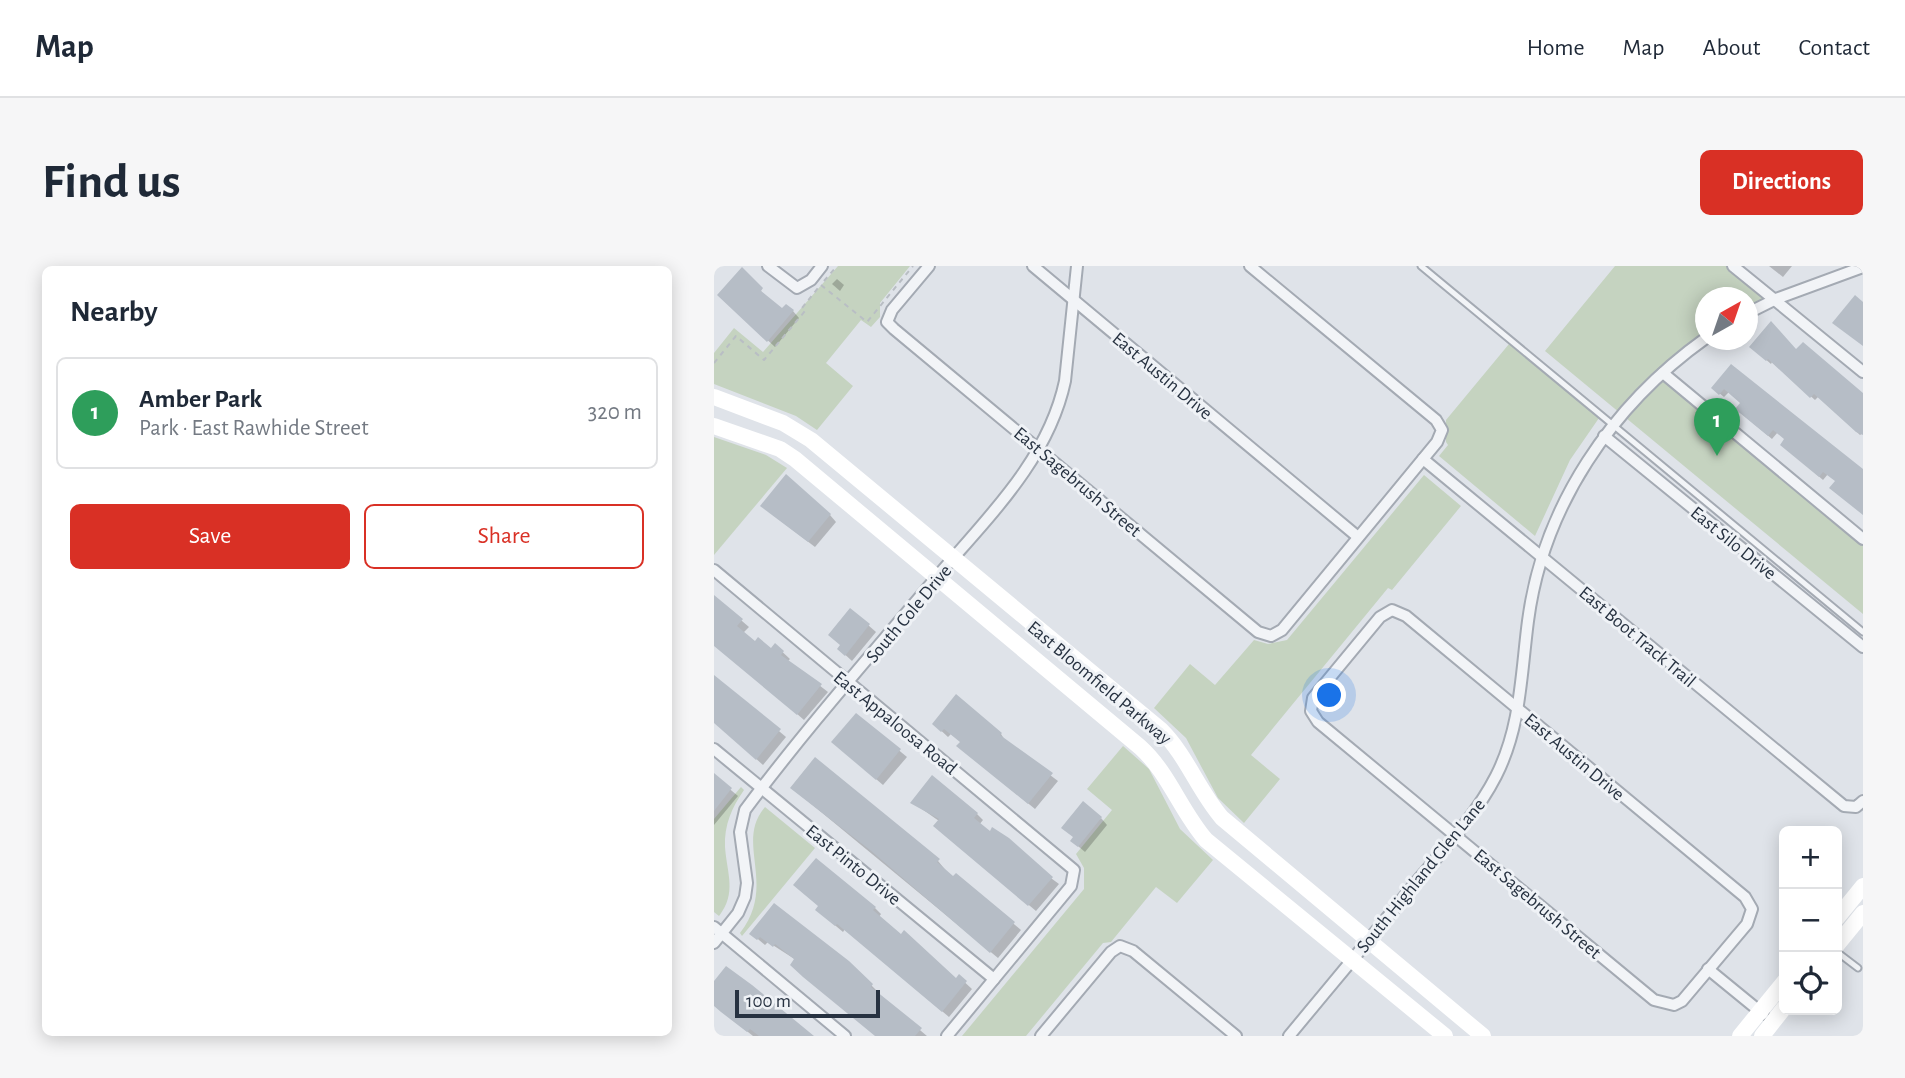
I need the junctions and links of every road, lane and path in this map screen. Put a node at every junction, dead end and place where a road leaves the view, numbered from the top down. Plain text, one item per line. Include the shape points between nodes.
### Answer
1 (768, 266) edge
2 (822, 266) edge
3 (837, 266) edge
4 (913, 266) edge
5 (929, 266) edge
6 (1032, 266) edge
7 (1077, 266) edge
8 (1250, 266) edge
9 (1421, 266) edge
10 (1733, 266) edge
11 (1863, 267) edge
12 (821, 285) junction
13 (1776, 299) junction
14 (1073, 300) junction
15 (1758, 308) edge
16 (1695, 347) edge
17 (714, 363) edge
18 (1863, 372) edge
19 (1662, 373) junction
20 (714, 397) edge
21 (1612, 424) junction
22 (714, 426) edge
23 (1604, 436) junction
24 (1039, 449) junction
25 (1423, 459) junction
26 (1359, 537) junction
27 (1863, 539) edge
28 (1542, 557) junction
29 (953, 559) junction
30 (714, 570) edge
31 (937, 578) junction
32 (1863, 632) edge
33 (1863, 648) edge
34 (849, 684) junction
35 (1518, 709) junction
36 (1311, 710) joint
37 (714, 749) edge
38 (762, 788) junction
39 (1859, 804) edge
40 (1456, 834) junction
41 (1863, 886) edge
42 (1842, 912) edge
43 (1863, 913) edge
44 (718, 930) edge
45 (1842, 939) edge
46 (1368, 941) junction
47 (714, 943) edge
48 (1842, 956) edge
49 (1352, 960) junction
50 (1858, 968) dead end
51 (1708, 969) junction
52 (994, 979) junction
53 (1779, 992) edge
54 (1779, 1011) edge
55 (1767, 1017) junction
56 (845, 1036) edge
57 (947, 1036) edge
58 (1041, 1036) edge
59 (1236, 1036) edge
60 (1289, 1036) edge
61 (1445, 1036) edge
62 (1483, 1036) edge
63 (1740, 1036) edge
64 (1762, 1036) edge

1 - 2 street via 797,288
3 - 12 path
4 - 12 path via 867,322
5 - 24 street, East Sagebrush Street via 887,322
6 - 14 street, East Austin Drive
7 - 14 street, South Cole Drive
8 - 25 street via 1436,420 1442,430
9 - 21 lane
10 - 13 street
11 - 13 street
12 - 17 path via 802,308 806,311 764,360 736,337
13 - 15 street
13 - 18 street
14 - 24 street, South Cole Drive via 1061,398
14 - 26 street, East Austin Drive
16 - 19 street, South Highland Glen Lane
19 - 21 street, South Highland Glen Lane
19 - 27 street
20 - 29 street, East Bloomfield Parkway via 804,435
21 - 23 street, South Highland Glen Lane
21 - 32 lane
22 - 31 street, East Bloomfield Parkway via 780,449
23 - 28 street, South Highland Glen Lane via 1563,505
23 - 33 street, East Silo Drive
24 - 26 street, East Sagebrush Street via 1258,632 1271,636 1282,630
24 - 29 street, South Cole Drive
25 - 26 street
25 - 28 street, East Boot Track Trail
28 - 35 street, South Highland Glen Lane via 1528,620
28 - 39 street, East Boot Track Trail via 1844,806
29 - 31 street, South Cole Drive
29 - 46 street, East Bloomfield Parkway via 1161,730 1183,755 1222,818
30 - 34 street, East Appaloosa Road
31 - 34 street, South Cole Drive
31 - 49 street, East Bloomfield Parkway via 1147,753 1164,772 1186,817 1206,840
34 - 38 street, South Cole Drive
34 - 52 street, East Appaloosa Road via 1072,866 1071,886
35 - 36 street, East Austin Drive via 1406,616 1392,610 1380,617 1313,698
35 - 40 street, South Highland Glen Lane via 1497,774
35 - 51 street, East Austin Drive via 1745,897 1752,909 1747,924
36 - 40 street, East Sagebrush Street via 1318,722
37 - 38 street, East Pinto Drive
38 - 44 street, South Cole Drive via 745,810 740,832 745,897 738,913
38 - 52 street, East Pinto Drive
40 - 46 street, South Highland Glen Lane
40 - 51 street, East Sagebrush Street via 1654,1000 1674,1005 1682,1001
41 - 42 street
43 - 45 street
44 - 47 street, South Cole Drive
44 - 56 street
46 - 49 street, South Highland Glen Lane
46 - 62 street, East Bloomfield Parkway
48 - 50 lane
49 - 60 street, South Highland Glen Lane
49 - 61 street, East Bloomfield Parkway
51 - 55 street
52 - 57 street
53 - 55 street
54 - 55 street
55 - 63 street
55 - 64 street
58 - 59 street via 1120,946 1133,951

